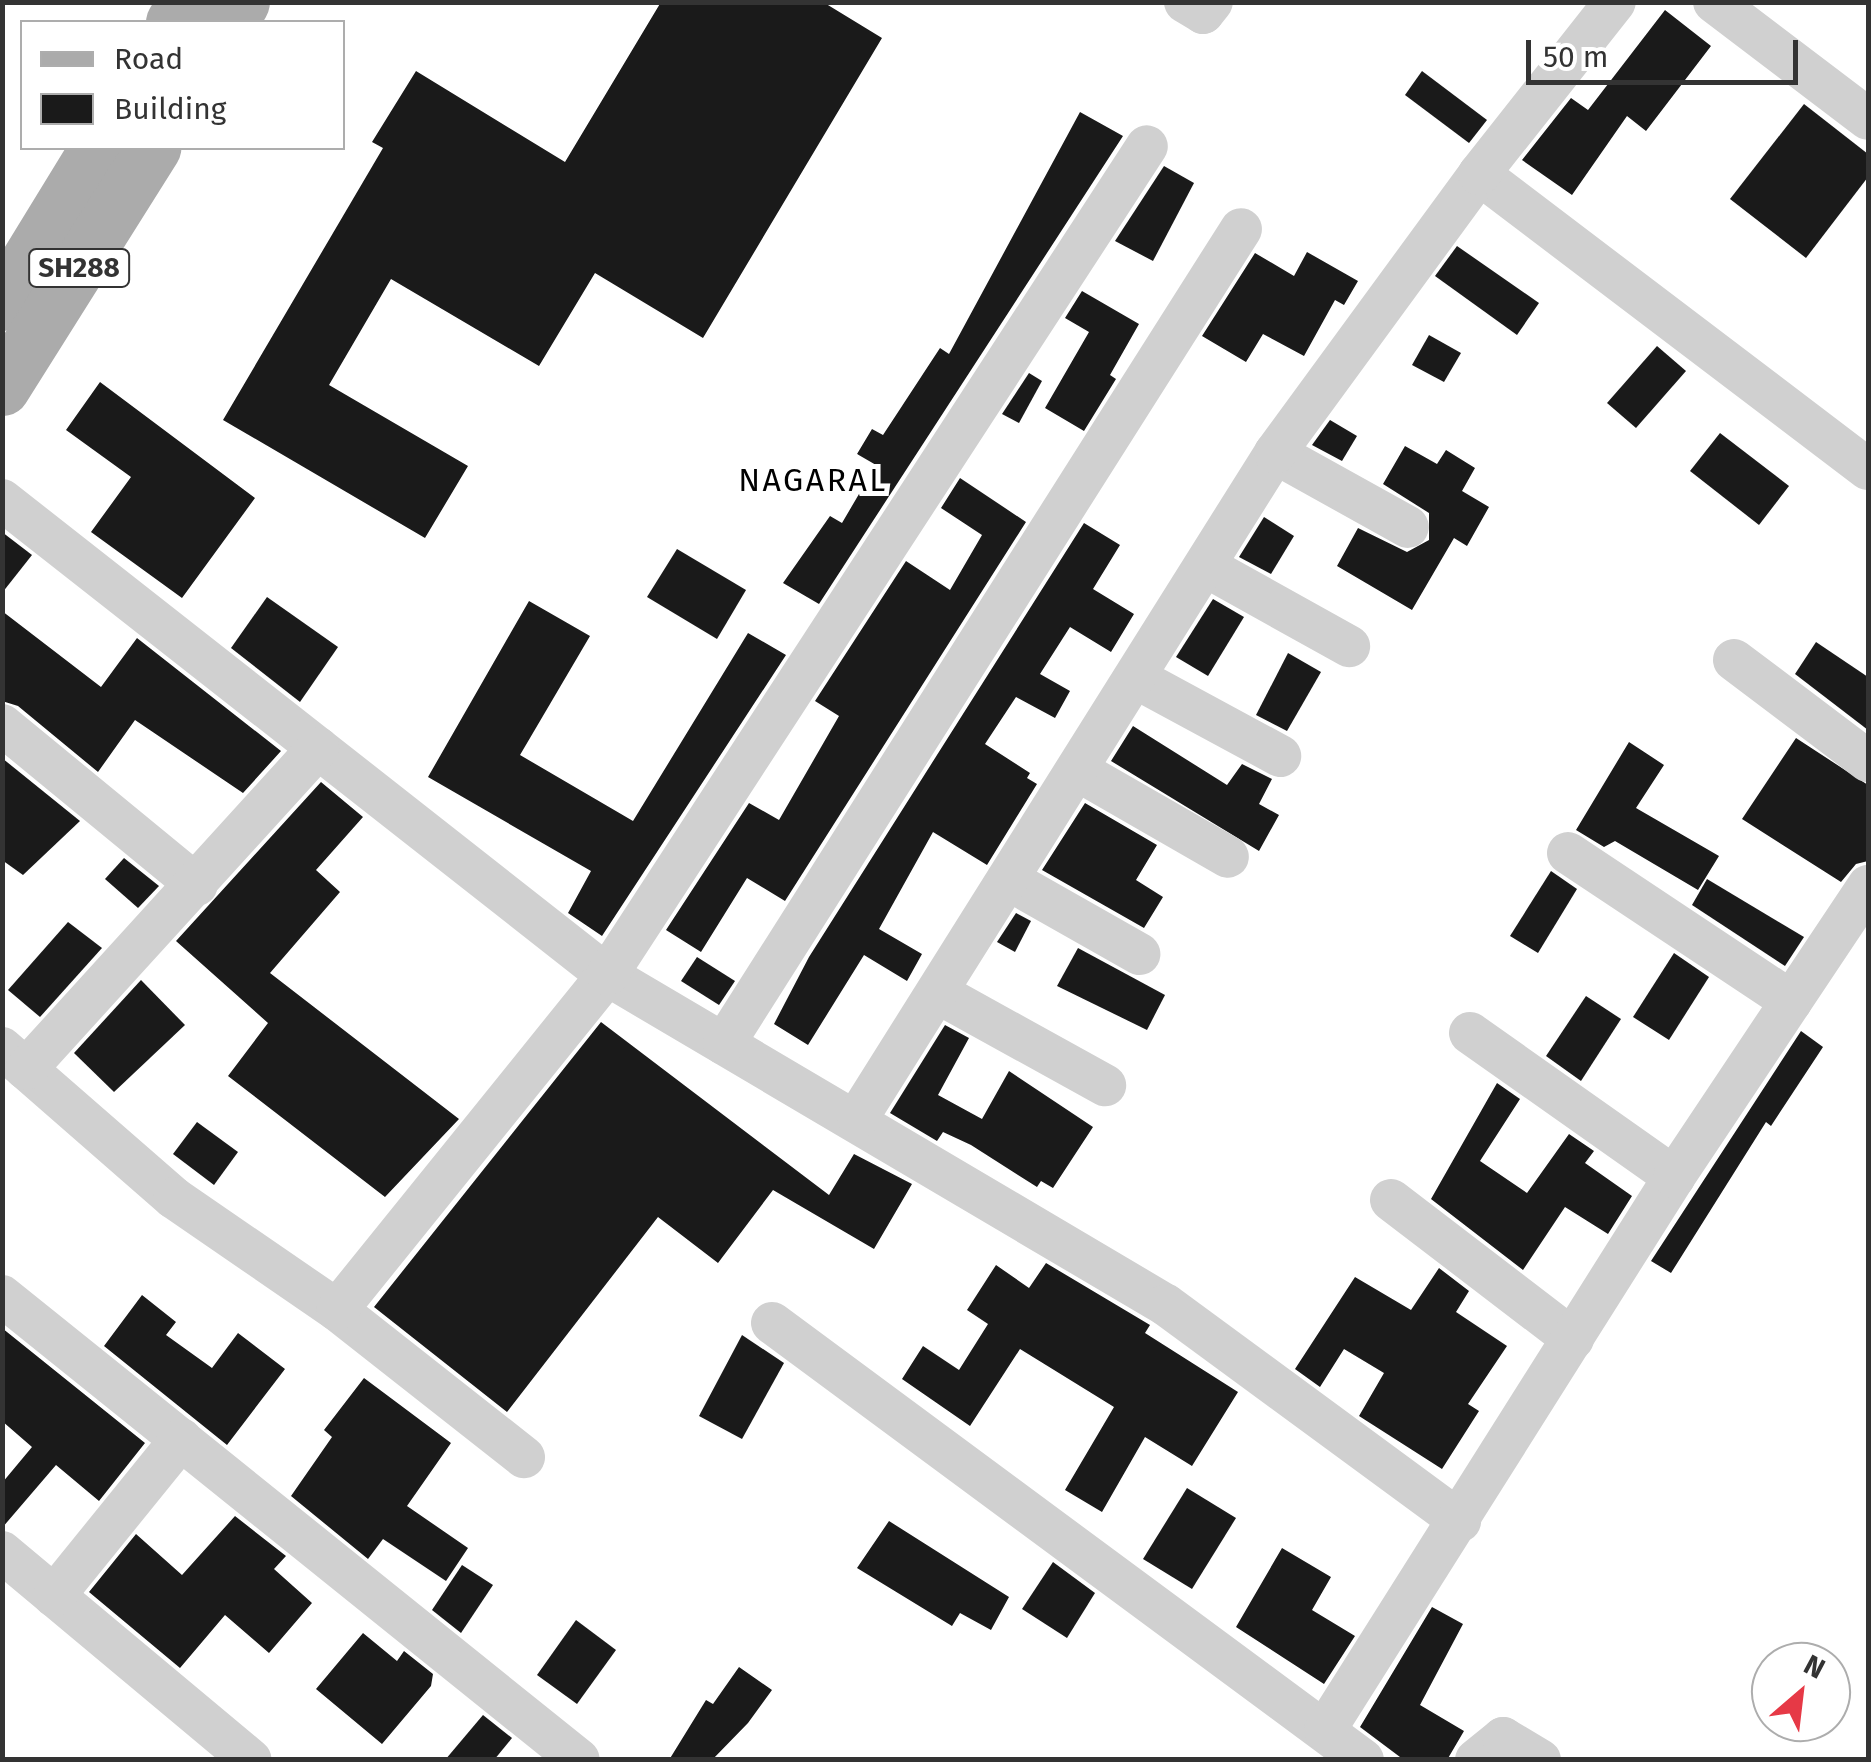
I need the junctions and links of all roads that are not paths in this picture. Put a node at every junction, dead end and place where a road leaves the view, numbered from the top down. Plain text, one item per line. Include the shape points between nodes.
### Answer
1 (1186, 2) edge
2 (1212, 2) edge
3 (1615, 2) edge
4 (1714, 2) edge
5 (1868, 119) edge
6 (1147, 146) dead end
7 (96, 150) edge
8 (151, 150) edge
9 (1479, 174) junction
10 (1241, 230) dead end
11 (71, 236) junction
12 (2, 303) edge
13 (2, 388) edge
14 (1274, 453) junction
15 (1868, 469) edge
16 (2, 500) edge
17 (1408, 527) dead end
18 (1205, 566) junction
19 (1349, 646) dead end
20 (1734, 660) dead end
21 (1136, 678) junction
22 (2, 725) edge
23 (318, 748) junction
24 (1280, 756) dead end
25 (1868, 761) edge
26 (1078, 770) junction
27 (1568, 853) dead end
28 (1228, 857) dead end
29 (1009, 880) junction
30 (197, 884) junction
31 (1868, 886) edge
32 (1139, 954) dead end
33 (607, 974) junction
34 (938, 993) junction
35 (1791, 1001) junction
36 (1470, 1034) dead end
37 (724, 1044) junction
38 (14, 1058) edge
39 (1105, 1084) dead end
40 (858, 1118) junction
41 (1674, 1178) junction
42 (1391, 1200) dead end
43 (2, 1296) edge
44 (337, 1310) junction
45 (772, 1324) dead end
46 (1573, 1339) junction
47 (180, 1439) junction
48 (524, 1456) dead end
49 (1460, 1520) junction
50 (2, 1552) edge
51 (54, 1596) junction
52 (1325, 1730) junction
53 (1534, 1754) edge
54 (251, 1760) edge
55 (580, 1760) edge
56 (1363, 1760) edge
57 (1476, 1760) edge

1 - 2 street via 1203,14
3 - 9 street
4 - 5 street
6 - 33 street
7 - 11 main road, SH288
8 - 11 main road, SH288
9 - 14 street
9 - 15 street
10 - 37 street
11 - 12 main road, SH288
11 - 13 main road, SH288
14 - 17 street
14 - 18 street
16 - 23 street
18 - 19 street
18 - 21 street
20 - 25 street
21 - 24 street
21 - 26 street
22 - 30 street
23 - 30 street
23 - 33 street
26 - 28 street
26 - 29 street
27 - 35 street
29 - 32 street
29 - 34 street
30 - 38 street
31 - 35 street
33 - 37 street
33 - 44 street
34 - 39 street
34 - 40 street
35 - 41 street
36 - 41 street
37 - 40 street
38 - 44 street via 174,1198
40 - 49 street via 1166,1305
41 - 46 street
42 - 46 street
43 - 47 street
44 - 48 street
45 - 52 street
46 - 49 street
47 - 51 street
47 - 55 street
49 - 52 street
50 - 51 street
51 - 54 street
52 - 56 street
53 - 57 street via 1502,1738

